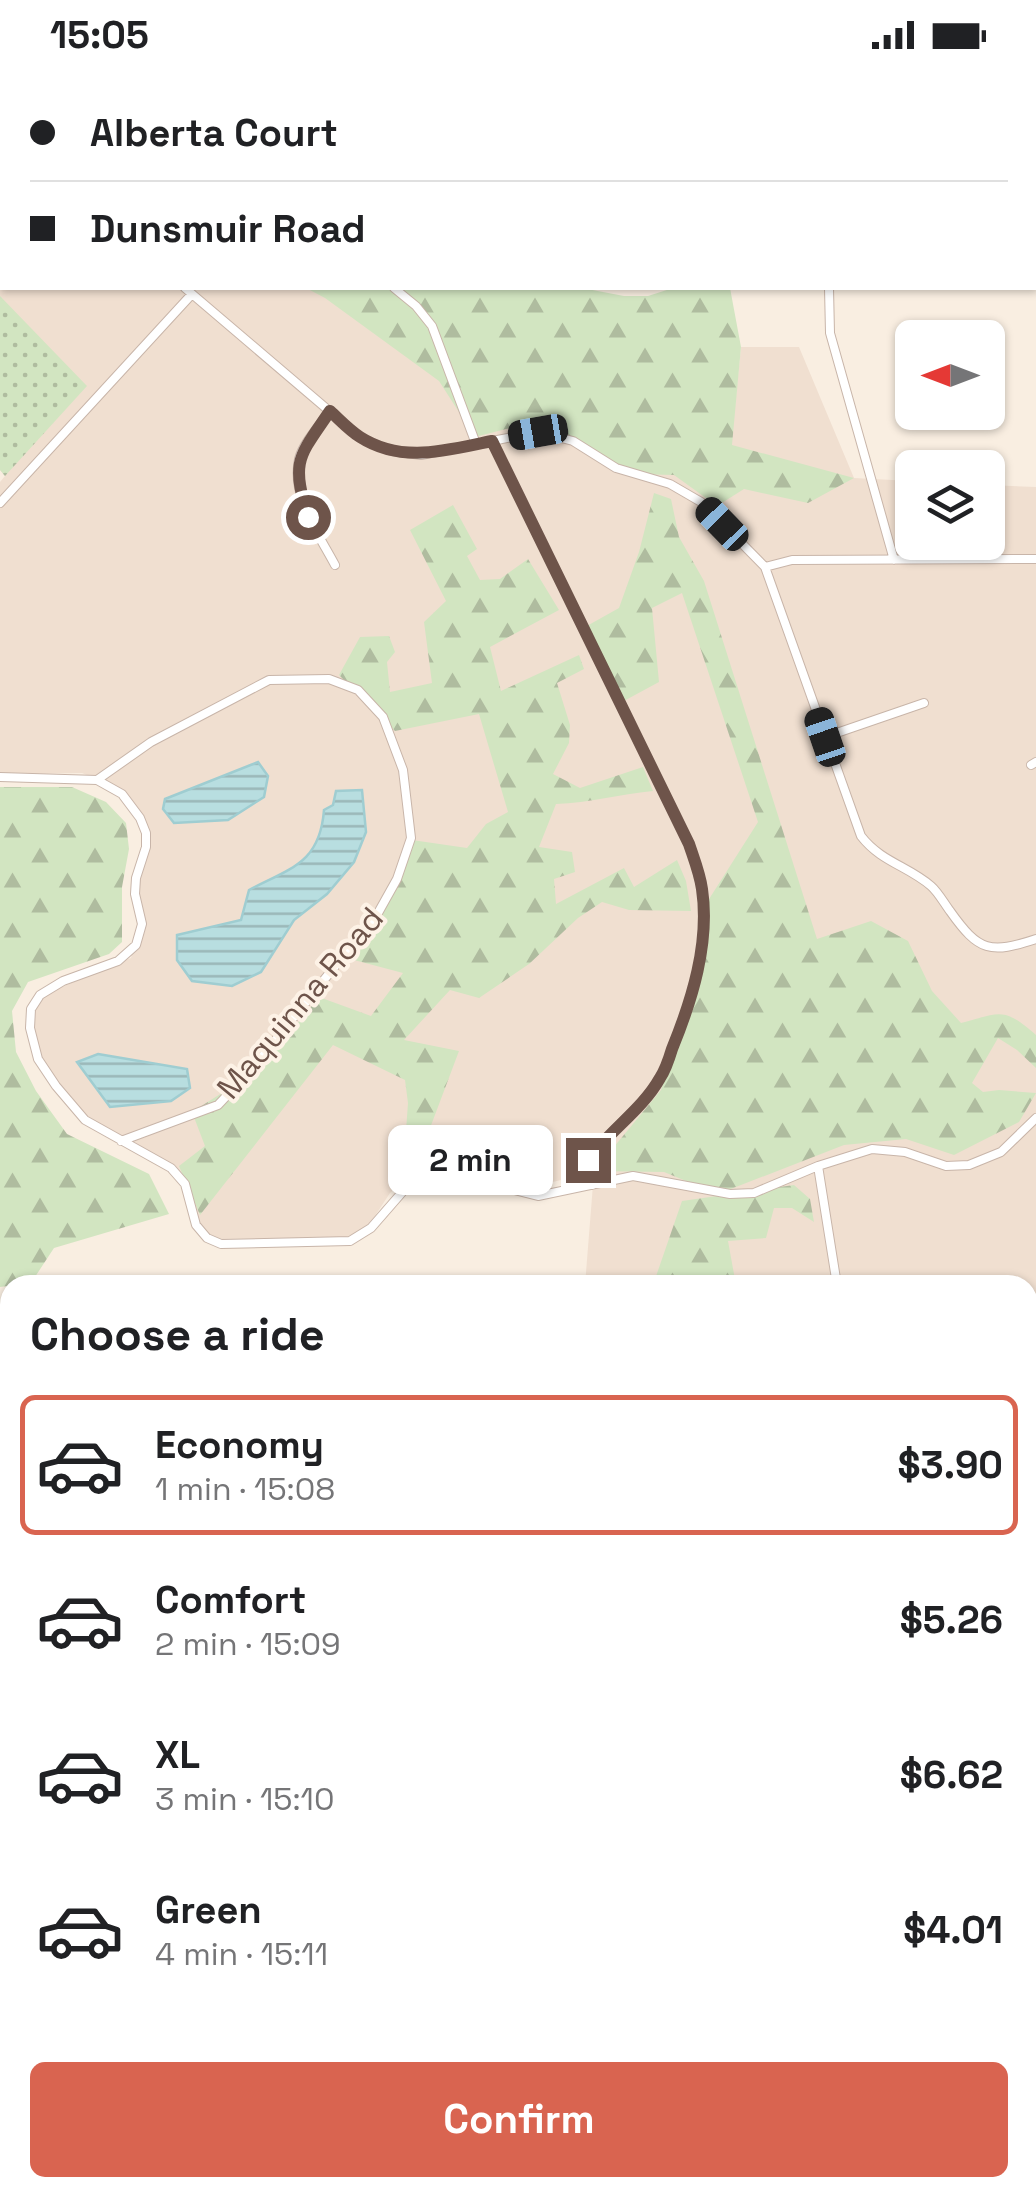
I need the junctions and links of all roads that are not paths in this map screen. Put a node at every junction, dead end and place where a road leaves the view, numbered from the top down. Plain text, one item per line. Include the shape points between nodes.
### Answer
1 (396, 290) edge
2 (830, 290) edge
3 (189, 291) edge
4 (330, 411) junction
5 (492, 441) junction
6 (476, 444) junction
7 (0, 503) edge
8 (894, 560) junction
9 (1036, 560) edge
10 (335, 565) dead end
11 (765, 568) junction
12 (924, 703) dead end
13 (825, 737) junction
14 (0, 777) edge
15 (97, 780) junction
16 (1036, 938) edge
17 (1036, 1118) edge
18 (120, 1141) junction
19 (818, 1166) junction
20 (592, 1185) junction
21 (834, 1275) edge

1 - 6 street via 432,326
2 - 8 street via 830,333
3 - 4 street
3 - 7 street
4 - 6 street via 361,438 391,450 421,454
4 - 10 street via 299,456 298,486
5 - 6 street
5 - 11 street via 538,432 670,484 701,502
5 - 20 street via 689,844 702,887 698,968 683,1022 662,1076 588,1160
8 - 9 street
8 - 11 street via 792,560
11 - 13 street
12 - 13 street
13 - 16 street via 872,852 932,887 964,931 986,947
14 - 15 street
15 - 18 street via 122,794 146,833 135,894 142,924 136,944 118,961 40,995 30,1028 56,1086 85,1120
15 - 18 street, Maquinna Road via 151,742 269,680 329,679 358,690 383,717 403,770 411,838 378,913 252,1070 218,1105
17 - 19 street via 1001,1152 969,1164 946,1166 872,1149
18 - 20 street via 171,1168 185,1184 196,1225 222,1244 350,1242 420,1180 468,1178 538,1196
19 - 20 street via 754,1193 634,1176
19 - 21 street

